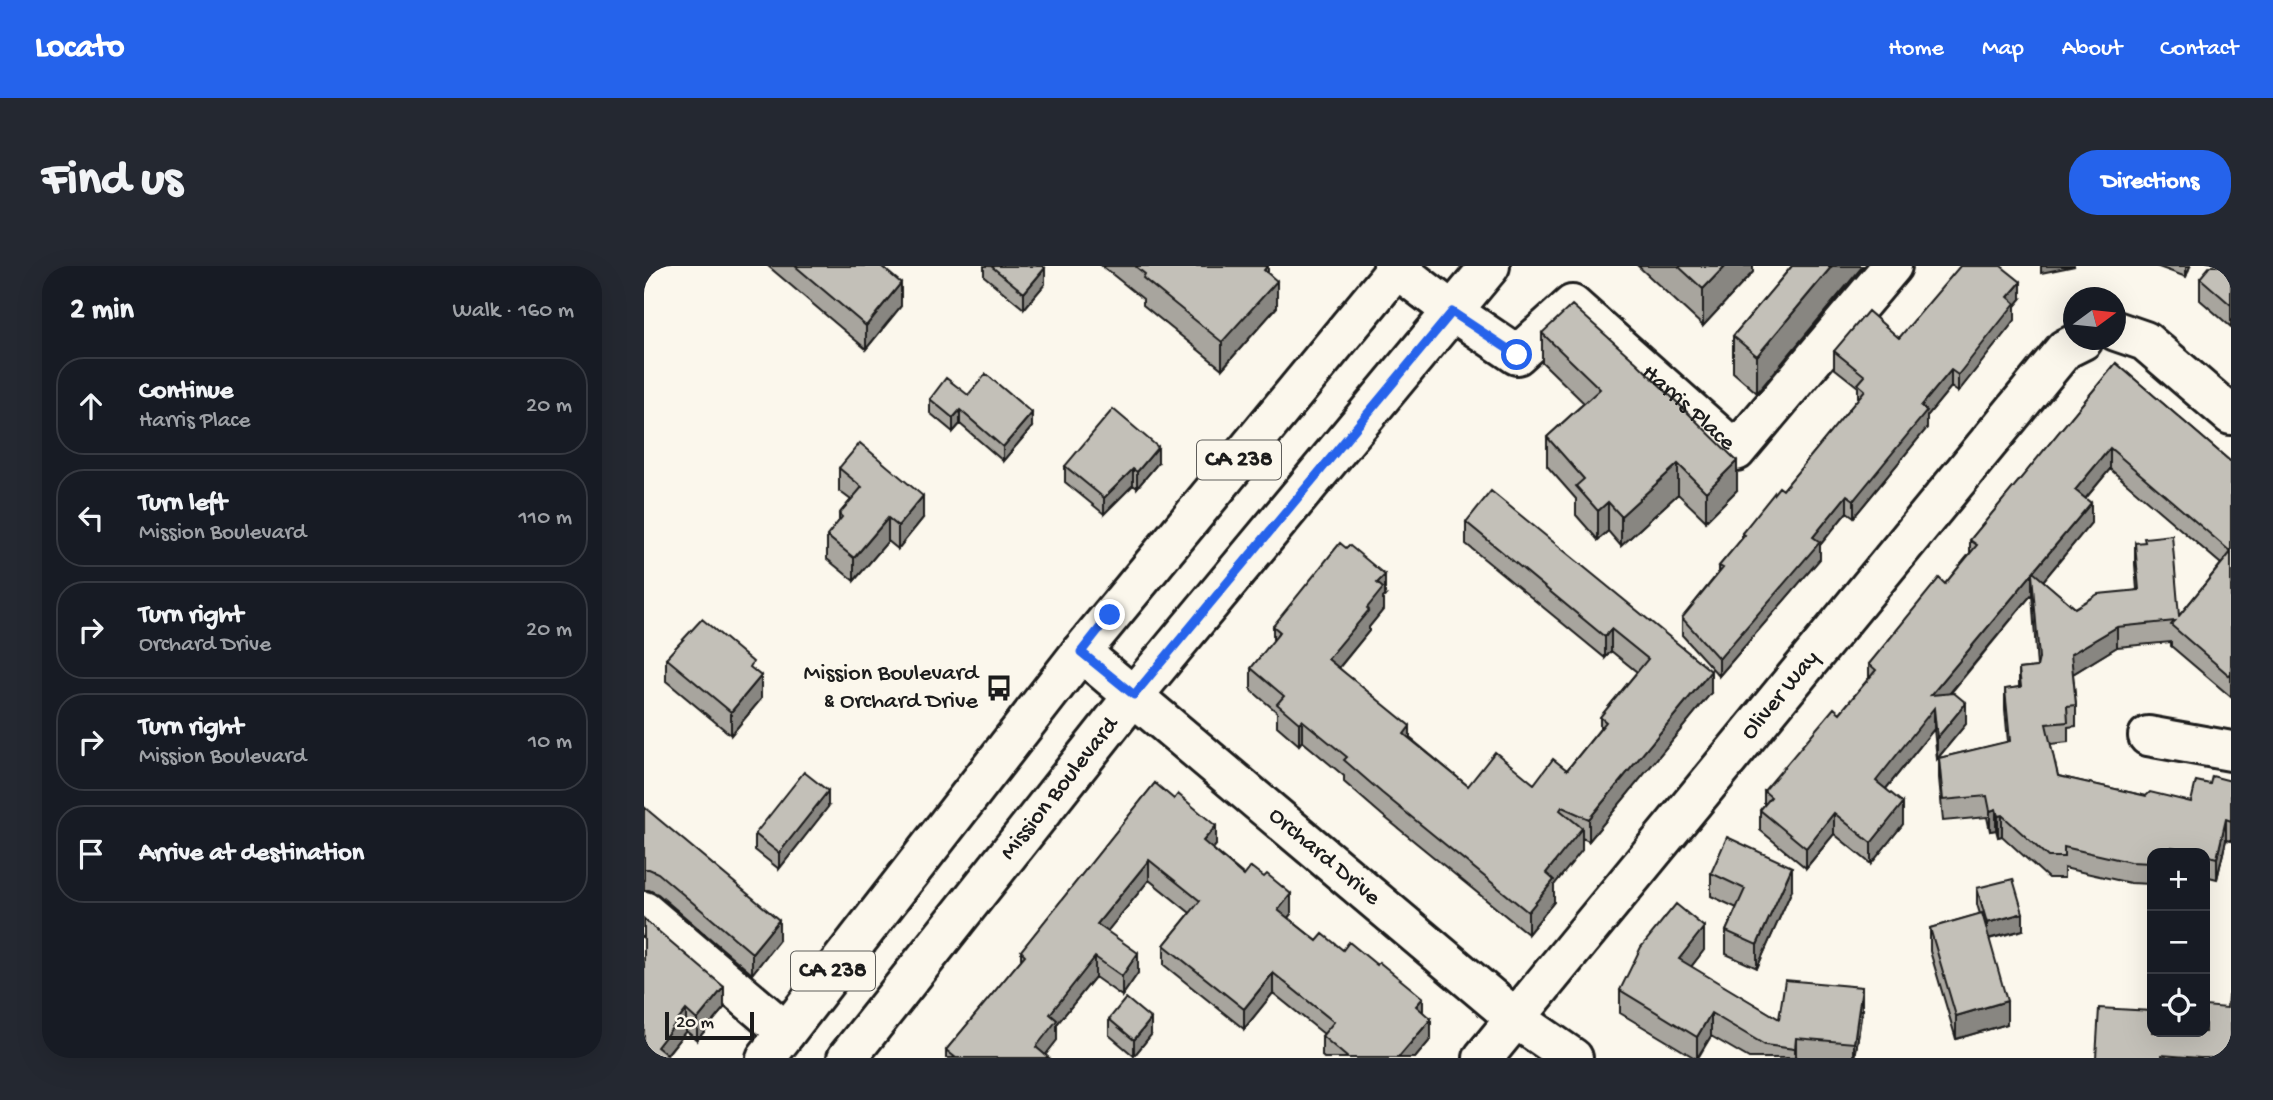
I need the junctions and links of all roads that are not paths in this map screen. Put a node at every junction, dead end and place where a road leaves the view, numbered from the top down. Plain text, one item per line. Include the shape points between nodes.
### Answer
1 (1490, 266) edge
2 (1892, 266) edge
3 (1396, 267) edge
4 (1452, 312) junction
5 (2126, 334) edge
6 (2065, 350) edge
7 (2231, 415) edge
8 (1081, 652) junction
9 (1134, 695) junction
10 (2148, 736) dead end
11 (2231, 751) edge
12 (644, 911) edge
13 (1515, 1018) junction
14 (776, 1045) edge
15 (847, 1058) edge
16 (1483, 1058) edge
17 (1573, 1058) edge

1 - 4 street, Mission Boulevard
2 - 4 street, Harris Place via 1736,451 1572,304 1517,355
3 - 4 street
3 - 8 street, CA 238
4 - 9 street, Mission Boulevard / CA 238
5 - 7 street via 2145,341
6 - 13 street, Oliver Way
8 - 9 street, Orchard Drive
8 - 14 street, CA 238
9 - 13 street, Orchard Drive
9 - 15 street, Mission Boulevard / CA 238
10 - 11 street
12 - 14 street
13 - 16 street, Oliver Way
13 - 17 street, Orchard Drive

